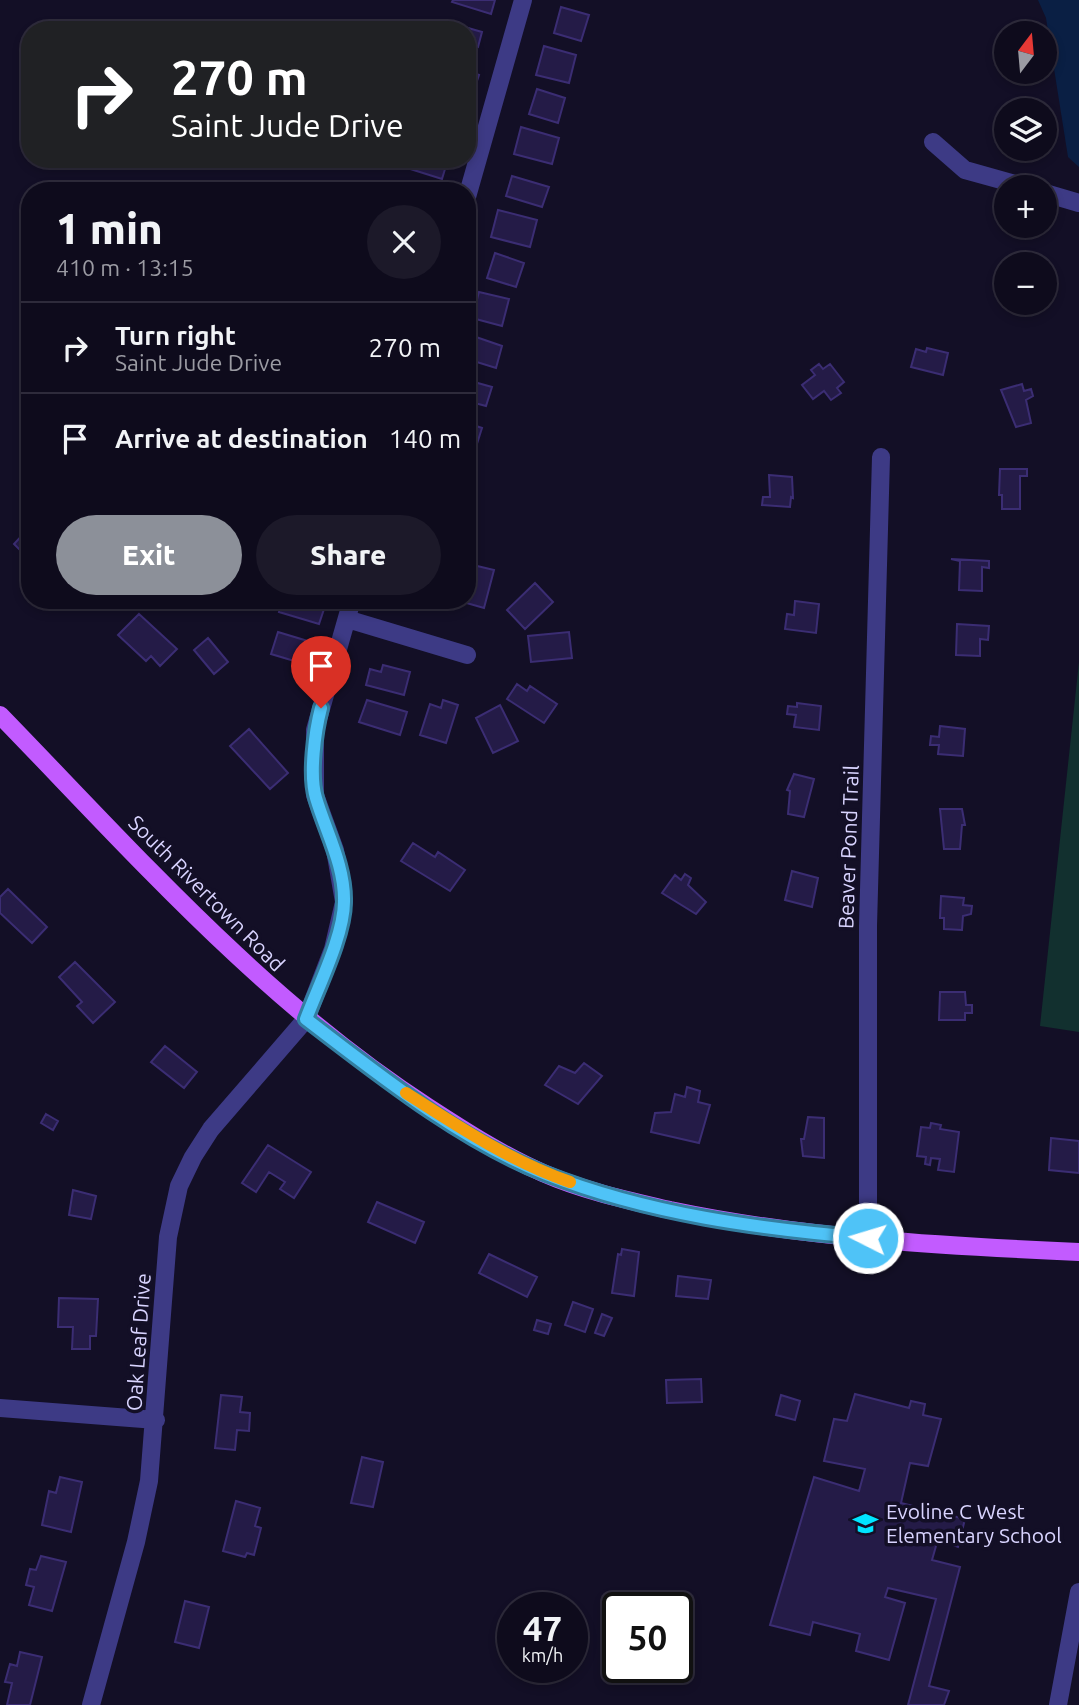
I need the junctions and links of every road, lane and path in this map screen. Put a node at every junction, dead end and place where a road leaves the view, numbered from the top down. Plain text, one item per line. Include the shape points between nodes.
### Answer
1 (523, 0) edge
2 (933, 142) dead end
3 (476, 165) edge
4 (994, 178) edge
5 (1057, 196) edge
6 (1079, 202) edge
7 (881, 457) dead end
8 (350, 609) edge
9 (347, 619) junction
10 (467, 655) dead end
11 (0, 715) edge
12 (306, 1019) junction
13 (868, 1238) junction
14 (1079, 1252) edge
15 (0, 1408) edge
16 (156, 1420) junction
17 (1079, 1592) edge
18 (91, 1705) edge
19 (1058, 1705) edge

1 - 3 street
2 - 4 street via 965,170
5 - 6 street
7 - 13 street, Beaver Pond Trail via 868,926
8 - 9 street, Oak Leaf Drive
9 - 10 street
9 - 12 street, Oak Leaf Drive via 315,730 315,795 335,850 344,902 333,949
11 - 12 main road, South Rivertown Road via 232,953
12 - 13 main road, South Rivertown Road via 386,1080 467,1132 544,1173 609,1196 723,1221
12 - 16 street, Oak Leaf Drive via 211,1129 179,1186 168,1237
13 - 14 main road, South Rivertown Road
15 - 16 street
16 - 18 street, Oak Leaf Drive via 136,1542
17 - 19 street

